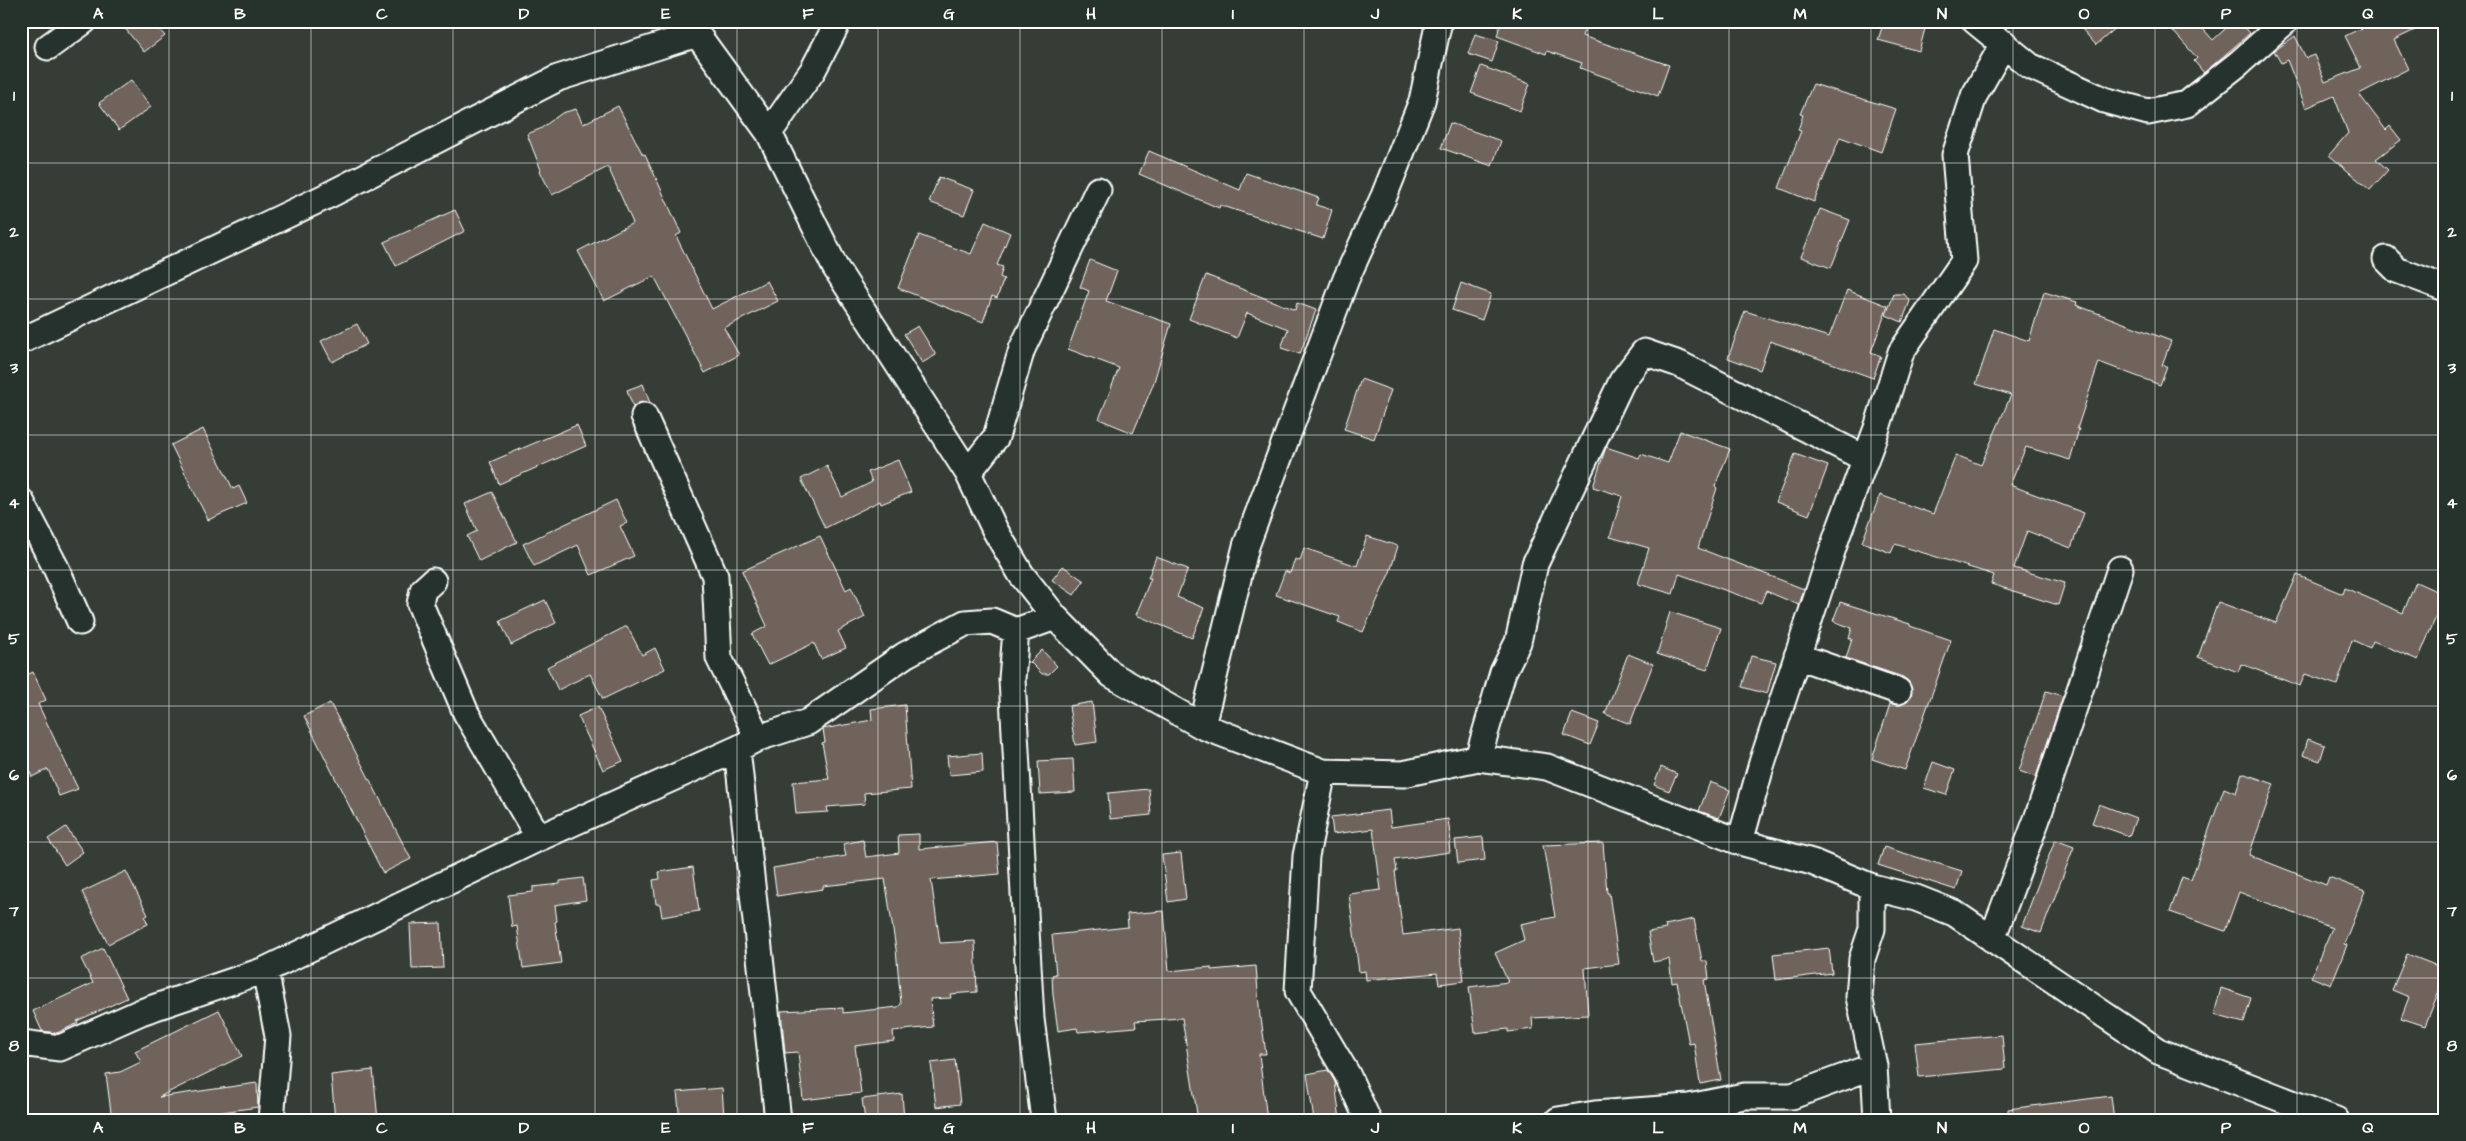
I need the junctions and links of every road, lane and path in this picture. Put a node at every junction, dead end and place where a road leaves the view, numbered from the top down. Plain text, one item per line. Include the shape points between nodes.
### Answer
1 (84, 21) edge
2 (836, 21) edge
3 (1439, 21) edge
4 (1975, 21) edge
5 (2286, 21) edge
6 (691, 28) edge
7 (2004, 43) junction
8 (48, 47) dead end
9 (769, 133) junction
10 (1098, 190) dead end
11 (2386, 259) dead end
12 (2445, 288) edge
13 (21, 341) edge
14 (644, 416) dead end
15 (1866, 459) junction
16 (968, 473) junction
17 (21, 501) edge
18 (2120, 569) dead end
19 (433, 581) dead end
20 (1055, 617) junction
21 (80, 622) dead end
22 (1016, 630) junction
23 (1797, 656) junction
24 (1898, 691) dead end
25 (1202, 726) junction
26 (748, 744) junction
27 (1478, 758) junction
28 (1323, 772) junction
29 (539, 838) junction
30 (1740, 842) junction
31 (1872, 887) junction
32 (1992, 939) junction
33 (265, 970) junction
34 (21, 1043) edge
35 (1874, 1066) junction
36 (271, 1120) edge
37 (778, 1120) edge
38 (1044, 1120) edge
39 (1368, 1120) edge
40 (1558, 1120) edge
41 (1877, 1120) edge
42 (2336, 1120) edge

1 - 8 street
2 - 9 street via 812,70
3 - 25 street via 1422,101 1384,196 1346,278 1246,546
4 - 7 street
5 - 7 street via 2187,104 2148,112 2104,100 2030,66
6 - 9 street
6 - 13 street via 558,78 327,196
7 - 15 street via 1974,96 1955,155 1964,261 1901,352
9 - 16 street via 835,267
10 - 16 street via 1022,348 996,437
11 - 12 street via 2397,270
14 - 26 street via 715,576 719,658
15 - 23 street
15 - 27 street via 1679,364 1644,352 1622,381 1535,564 1518,642 1504,672
16 - 20 street via 995,530 1022,574
17 - 21 street
18 - 32 street via 2037,819
19 - 29 street via 423,590 420,604 424,614 466,713
20 - 22 street
20 - 25 street via 1112,674
22 - 26 street via 992,621 965,623 905,655 808,722
22 - 38 street via 1012,679 1030,1019
23 - 24 street
23 - 30 street
25 - 28 street
26 - 29 street
26 - 37 street
27 - 28 street via 1403,774
27 - 30 street via 1547,767
28 - 39 street via 1306,856 1298,991 1346,1074
29 - 33 street
30 - 31 street via 1812,862
31 - 32 street via 1916,898 1954,914
31 - 35 street via 1872,929 1862,959 1859,997
32 - 42 street via 2158,1051
33 - 34 street via 141,1012 60,1048
33 - 36 street via 278,1036
35 - 40 street via 1792,1096 1744,1096 1689,1107
35 - 41 street

